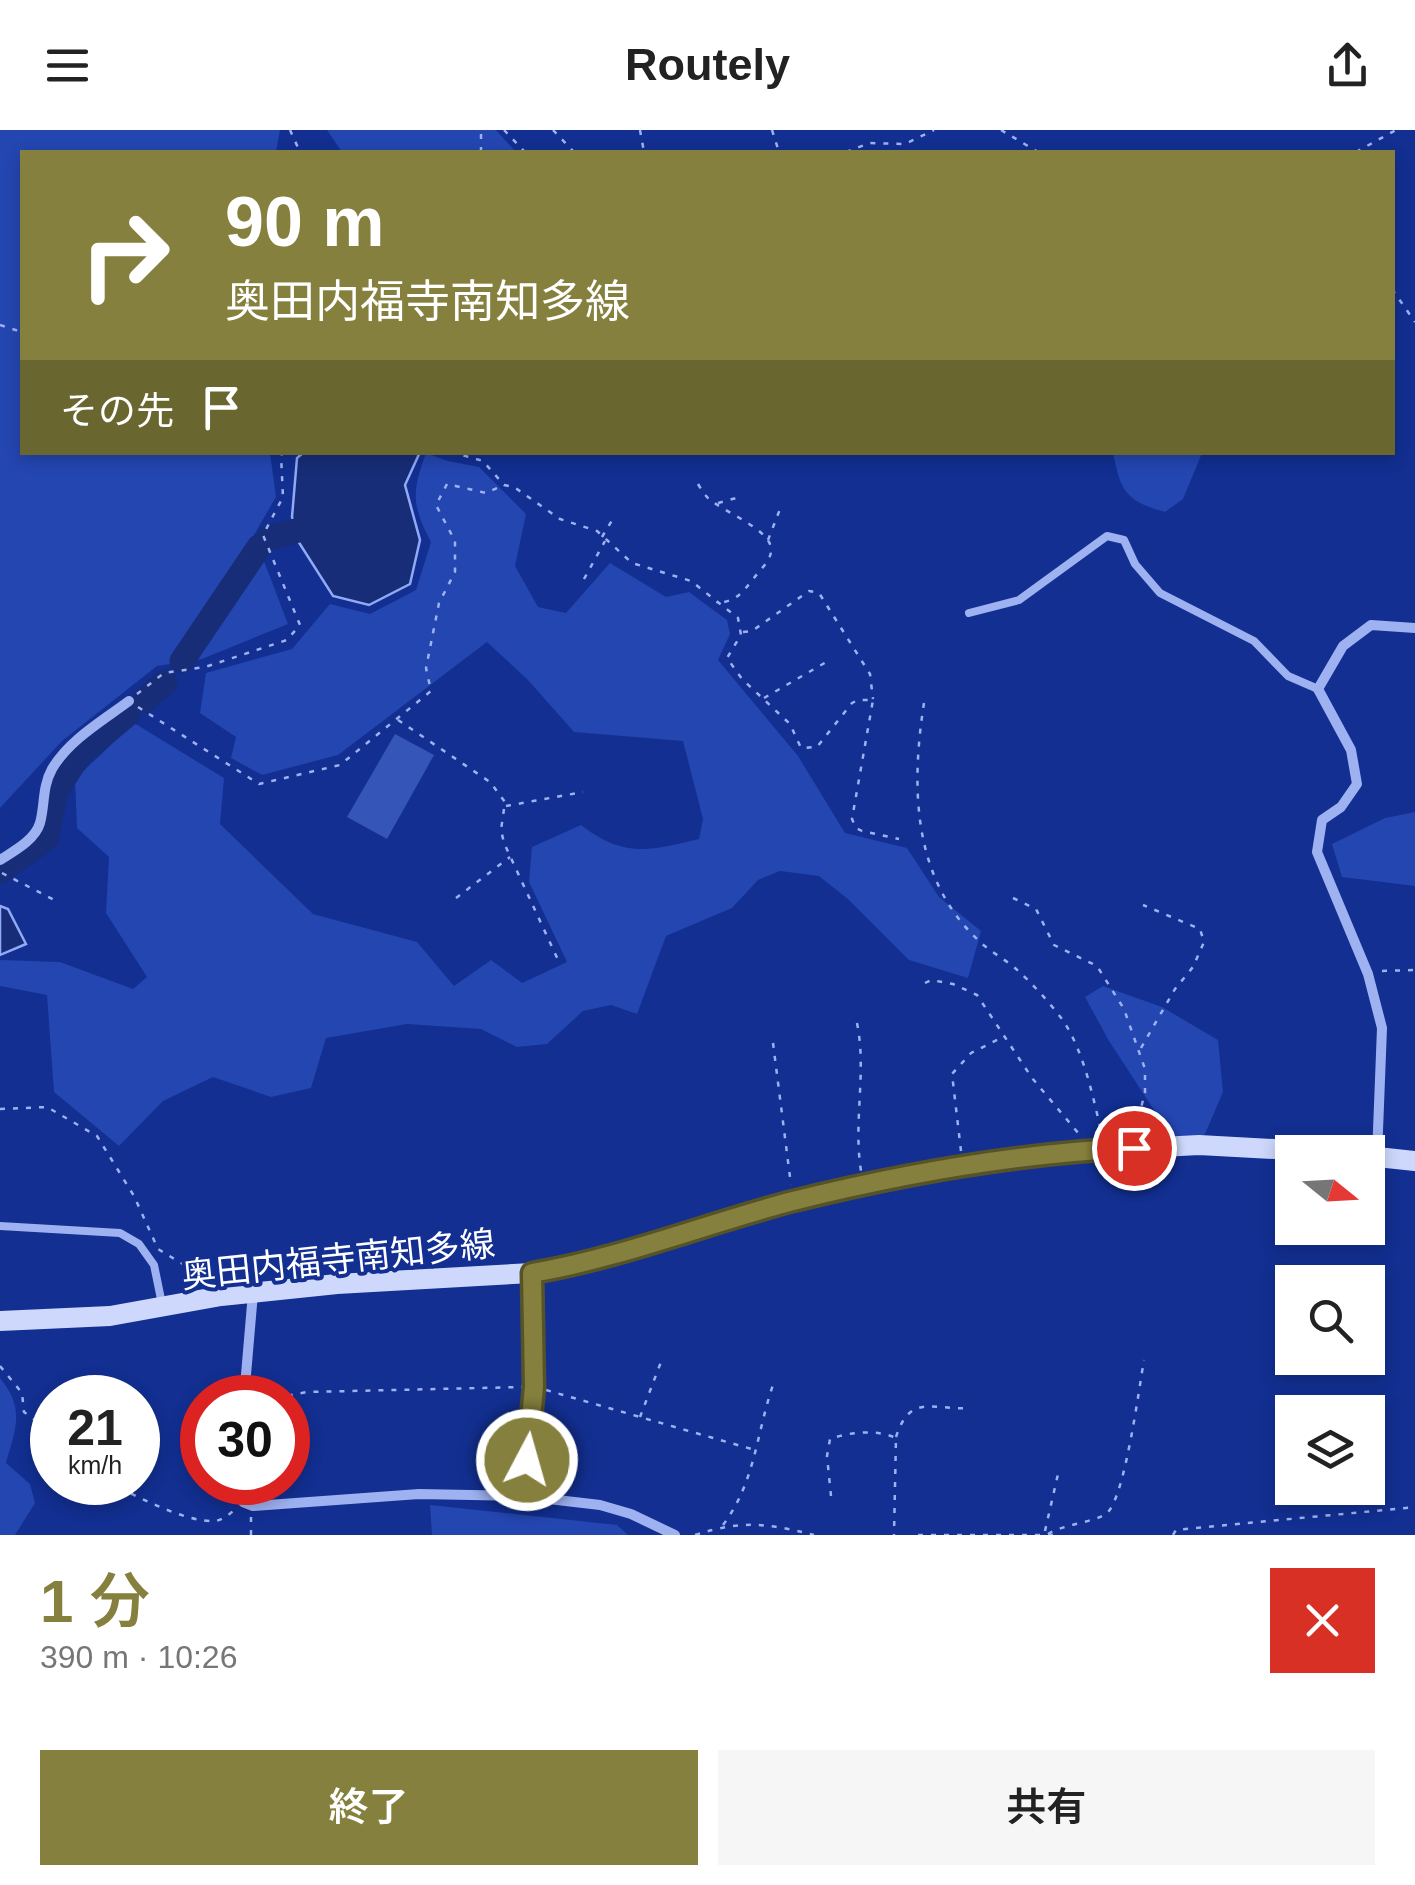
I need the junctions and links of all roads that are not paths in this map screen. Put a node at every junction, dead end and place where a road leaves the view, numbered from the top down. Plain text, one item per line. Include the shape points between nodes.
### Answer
1 (969, 613) dead end
2 (1415, 628) edge
3 (1318, 688) junction
4 (128, 701) road end
5 (0, 860) edge
6 (1374, 1135) edge
7 (1275, 1149) edge
8 (1385, 1158) edge
9 (1415, 1161) edge
10 (0, 1226) edge
11 (532, 1273) junction
12 (253, 1294) junction
13 (163, 1309) junction
14 (0, 1321) edge
15 (246, 1375) edge
16 (523, 1496) junction
17 (310, 1500) edge
18 (674, 1535) edge

1 - 3 lane via 1019,600 1107,536 1124,540 1160,593 1254,642 1288,676
2 - 3 street via 1371,625 1343,646
3 - 6 street via 1351,750 1357,784 1341,808 1322,820 1318,852 1368,974 1382,1028
4 - 5 street via 68,748 51,772 40,825
7 - 11 main road, 奥田内福寺南知多線 via 1093,1150 963,1167 793,1202
8 - 9 main road
10 - 13 lane via 120,1233 139,1244 154,1265
11 - 12 main road, 奥田内福寺南知多線
11 - 16 street via 534,1387
12 - 13 main road, 奥田内福寺南知多線
12 - 15 street
13 - 14 main road, 奥田内福寺南知多線
16 - 17 street
16 - 18 street via 600,1505

